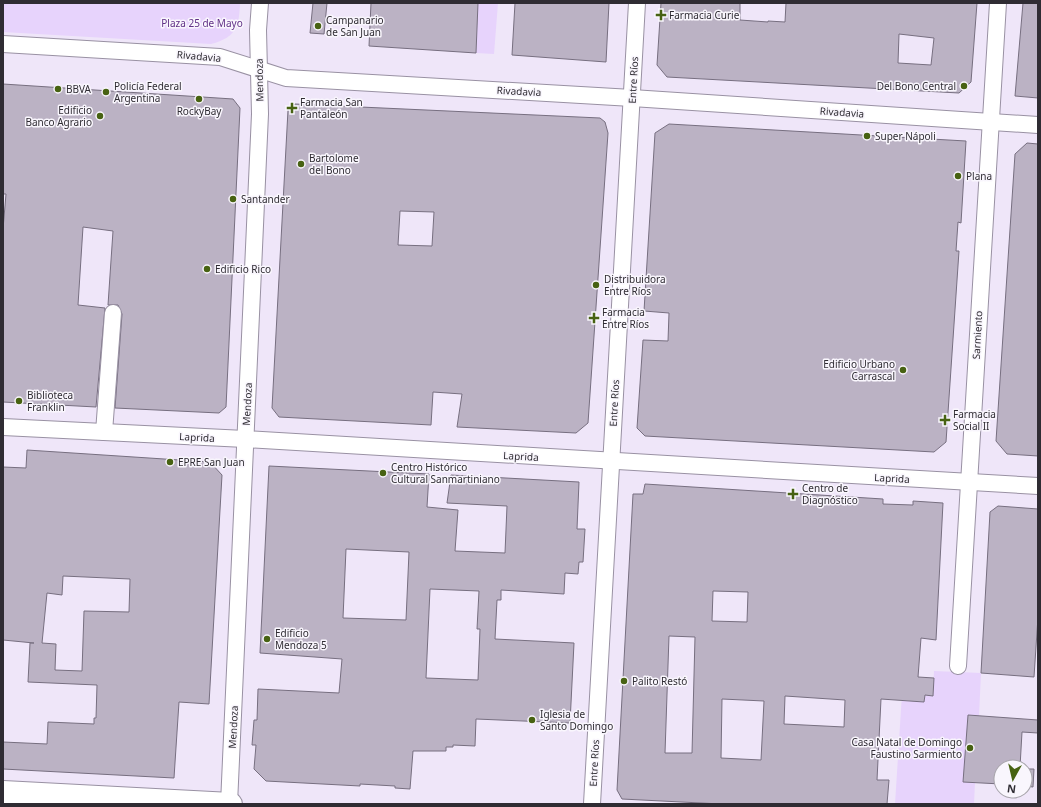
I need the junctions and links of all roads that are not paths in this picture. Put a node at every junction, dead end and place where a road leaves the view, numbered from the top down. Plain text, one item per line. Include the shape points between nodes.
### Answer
1 (260, 3) edge
2 (637, 3) edge
3 (998, 3) edge
4 (3, 44) edge
5 (259, 69) junction
6 (632, 98) junction
7 (991, 122) junction
8 (1038, 125) edge
9 (113, 313) dead end
10 (3, 427) edge
11 (104, 432) junction
12 (246, 439) junction
13 (611, 461) junction
14 (968, 482) junction
15 (1038, 486) edge
16 (958, 666) dead end
17 (3, 792) edge
18 (230, 804) edge
19 (592, 804) edge

1 - 5 street, Mendoza
2 - 6 street, Entre Ríos
3 - 7 street, Sarmiento
4 - 5 street, Rivadavia via 220,57
5 - 6 street, Rivadavia via 286,78
5 - 12 street, Mendoza via 260,114
6 - 7 street, Rivadavia
6 - 13 street, Entre Ríos
7 - 8 street, Rivadavia
7 - 14 street, Sarmiento
9 - 11 street
10 - 11 street, Laprida
11 - 12 street, Laprida
12 - 13 street, Laprida
12 - 18 street, Mendoza
13 - 14 street, Laprida
13 - 19 street, Entre Ríos
14 - 15 street, Laprida
14 - 16 street, Sarmiento
17 - 18 main road

